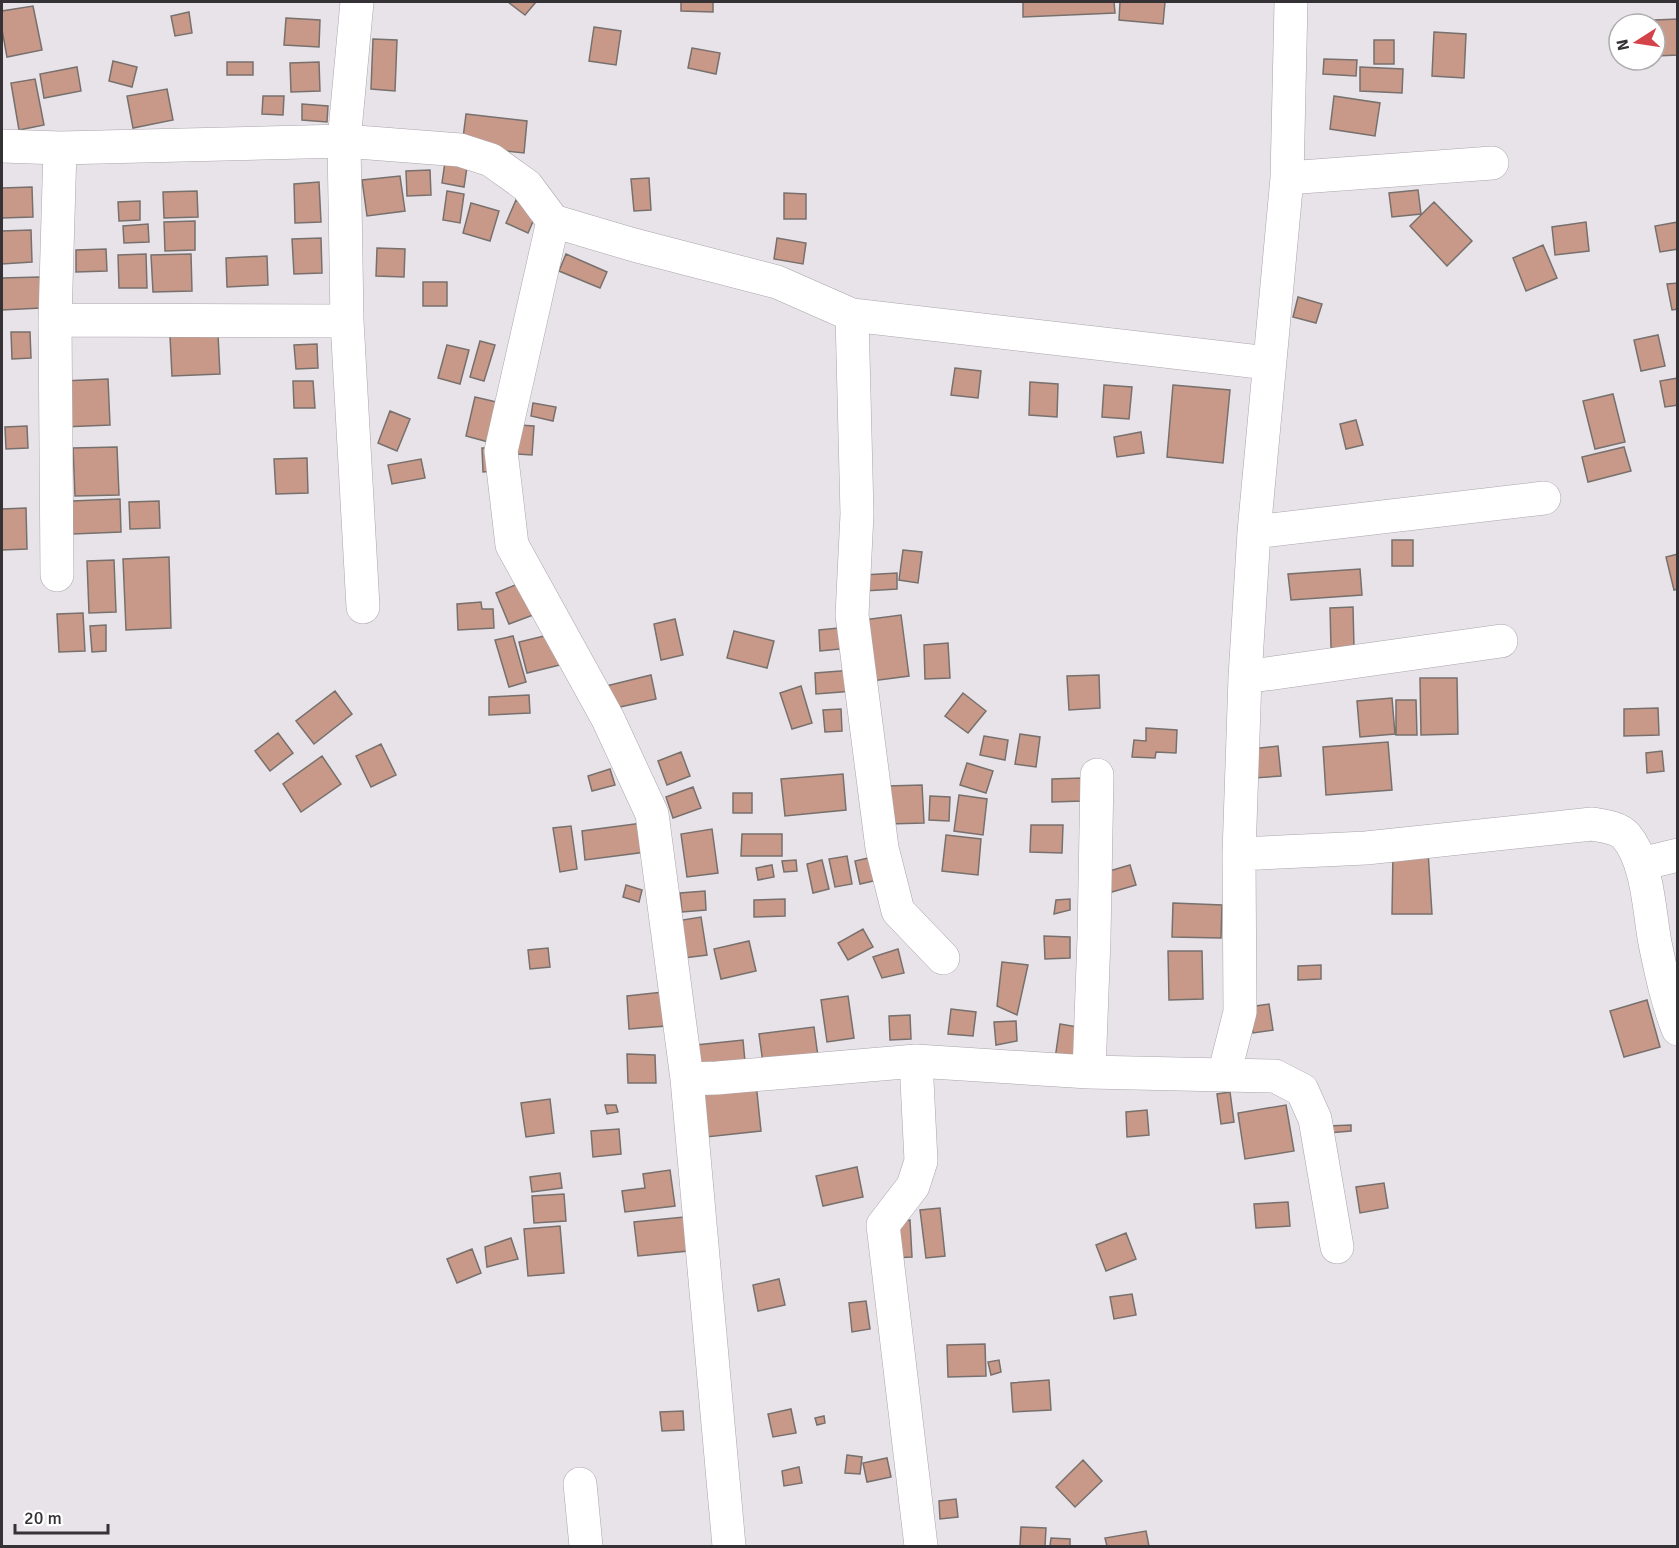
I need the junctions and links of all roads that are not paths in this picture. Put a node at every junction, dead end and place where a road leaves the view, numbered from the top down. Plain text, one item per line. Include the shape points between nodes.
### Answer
1 (357, 2) edge
2 (1291, 2) edge
3 (344, 141) junction
4 (2, 146) edge
5 (60, 148) junction
6 (1492, 163) dead end
7 (1287, 178) junction
8 (553, 221) junction
9 (852, 315) junction
10 (55, 320) junction
11 (347, 321) junction
12 (1268, 363) junction
13 (1544, 498) dead end
14 (1254, 532) junction
15 (57, 575) dead end
16 (363, 607) dead end
17 (1502, 641) dead end
18 (1245, 677) junction
19 (1097, 775) dead end
20 (1239, 854) junction
21 (1677, 855) edge
22 (1641, 864) junction
23 (943, 958) dead end
24 (1677, 1029) edge
25 (916, 1061) junction
26 (1089, 1072) junction
27 (1224, 1074) junction
28 (687, 1078) junction
29 (1337, 1247) dead end
30 (580, 1484) dead end
31 (586, 1546) edge
32 (729, 1546) edge
33 (921, 1546) edge

1 - 3 street
2 - 7 street
3 - 5 street
3 - 8 street via 460,150 491,160 527,186
3 - 11 street
4 - 5 street
5 - 10 street
6 - 7 street
7 - 12 street
8 - 9 street via 777,282
8 - 28 street via 501,451 512,545 608,719 652,814
9 - 12 street
9 - 23 street via 856,514 852,615 882,848 898,911
10 - 11 street
10 - 15 street
11 - 16 street
12 - 14 street
13 - 14 street
14 - 18 street
17 - 18 street
18 - 20 street
19 - 26 street
20 - 22 street via 1366,848 1592,824 1613,828 1626,836
20 - 27 street via 1240,1012
21 - 22 street
22 - 24 street via 1658,956
25 - 26 street
25 - 28 street
25 - 33 street via 921,1161 913,1186 883,1225
26 - 27 street
27 - 29 street via 1275,1076 1302,1090 1315,1119
28 - 32 street
30 - 31 street

